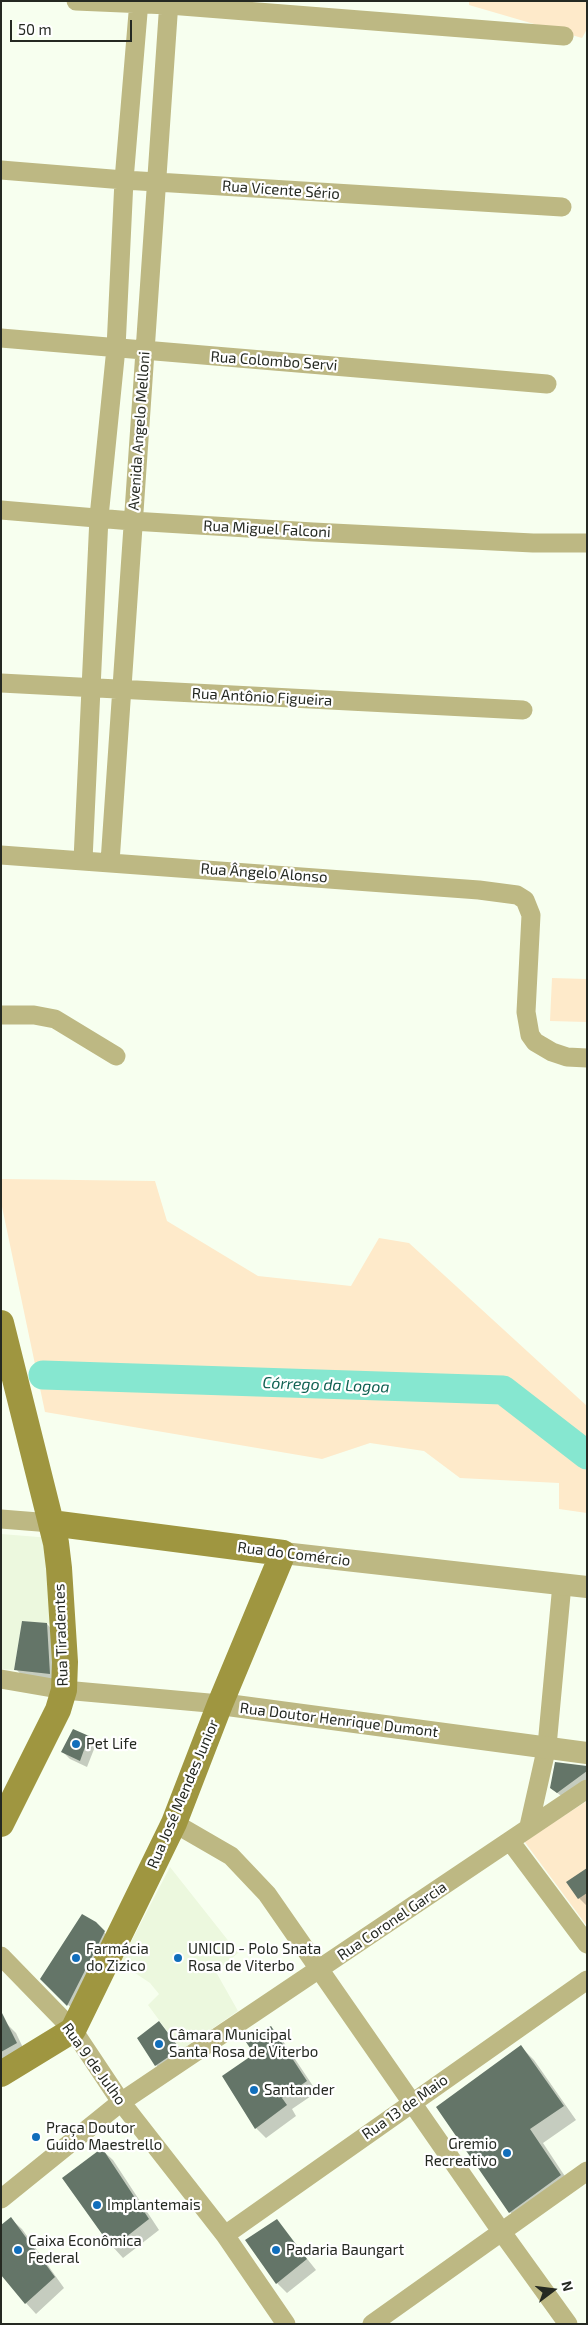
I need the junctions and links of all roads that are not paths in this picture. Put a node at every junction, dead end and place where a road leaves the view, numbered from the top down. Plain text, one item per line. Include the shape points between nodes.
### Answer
1 (76, 1) edge
2 (139, 3) edge
3 (169, 3) edge
4 (564, 36) dead end
5 (1, 170) edge
6 (124, 180) junction
7 (156, 182) junction
8 (562, 207) dead end
9 (1, 338) edge
10 (116, 348) junction
11 (146, 351) junction
12 (547, 384) dead end
13 (1, 510) edge
14 (98, 517) junction
15 (132, 521) junction
16 (587, 542) edge
17 (1, 683) edge
18 (89, 689) junction
19 (121, 690) junction
20 (523, 710) dead end
21 (1, 855) edge
22 (83, 860) junction
23 (110, 862) junction
24 (1, 1015) edge
25 (116, 1056) dead end
26 (587, 1058) edge
27 (1, 1323) edge
28 (1, 1519) edge
29 (50, 1523) junction
30 (283, 1553) junction
31 (562, 1584) junction
32 (587, 1587) edge
33 (1, 1679) edge
34 (64, 1690) junction
35 (220, 1704) junction
36 (547, 1746) junction
37 (587, 1753) edge
38 (587, 1789) edge
39 (174, 1823) junction
40 (1, 1824) edge
41 (529, 1826) junction
42 (510, 1841) junction
43 (587, 1944) edge
44 (1, 1956) edge
45 (321, 1969) junction
46 (587, 1980) edge
47 (73, 2030) junction
48 (1, 2074) edge
49 (412, 2101) junction
50 (121, 2102) junction
51 (587, 2171) edge
52 (1, 2199) edge
53 (501, 2231) junction
54 (225, 2235) junction
55 (286, 2324) edge
56 (372, 2324) edge
57 (568, 2324) edge

1 - 2 street
2 - 3 street
2 - 6 street, Avenida Angelo Melloni
3 - 4 street
3 - 7 street, Avenida Angelo Melloni
5 - 6 street, Rua Vicente Sério
6 - 7 street, Rua Vicente Sério
6 - 10 street, Avenida Angelo Melloni
7 - 8 street, Rua Vicente Sério
7 - 11 street, Avenida Angelo Melloni
9 - 10 street, Rua Colombo Servi
10 - 11 street, Rua Colombo Servi
10 - 14 street, Avenida Angelo Melloni
11 - 12 street, Rua Colombo Servi
11 - 15 street, Avenida Angelo Melloni
13 - 14 street, Rua Miguel Falconi
14 - 15 street, Rua Miguel Falconi
14 - 18 street, Avenida Angelo Melloni
15 - 16 street, Rua Miguel Falconi via 533,543
15 - 19 street, Avenida Angelo Melloni
17 - 18 street, Rua Antônio Figueira
18 - 19 street, Rua Antônio Figueira
18 - 22 street, Avenida Angelo Melloni
19 - 20 street, Rua Antônio Figueira
19 - 23 street, Avenida Angelo Melloni
21 - 22 street, Rua Ângelo Alonso
22 - 23 street, Rua Ângelo Alonso
23 - 26 street, Rua Ângelo Alonso via 516,895 528,905 532,928 527,1027 535,1042 552,1052 566,1057
24 - 25 street via 56,1019
27 - 29 main road, Rua Tiradentes
28 - 29 street, Rua do Comércio
29 - 30 main road, Rua do Comércio
29 - 34 main road, Rua Tiradentes via 59,1568
30 - 31 street, Rua do Comércio
30 - 35 main road, Rua José Mendes Junior
31 - 32 street, Rua do Comércio
31 - 36 street
33 - 34 street, Rua Doutor Henrique Dumont
34 - 35 street, Rua Doutor Henrique Dumont
34 - 40 main road, Rua Tiradentes via 50,1727
35 - 36 street, Rua Doutor Henrique Dumont
35 - 39 main road, Rua José Mendes Junior
36 - 37 street, Rua Doutor Henrique Dumont
36 - 41 street
38 - 41 street, Rua Coronel Garcia
39 - 45 street via 231,1856 248,1872 268,1894
39 - 47 main road, Rua José Mendes Junior
41 - 42 street, Rua Coronel Garcia
42 - 43 street
42 - 45 street, Rua Coronel Garcia
44 - 47 street, Rua 9 de Julho
45 - 49 street
45 - 50 street, Rua Coronel Garcia
46 - 49 street, Rua 13 de Maio
47 - 48 main road
47 - 50 street, Rua 9 de Julho
49 - 53 street
49 - 54 street, Rua 13 de Maio
50 - 52 street, Rua Coronel Garcia
50 - 54 street, Rua 9 de Julho
51 - 53 street
53 - 56 street
53 - 57 street
54 - 55 street, Rua 9 de Julho

